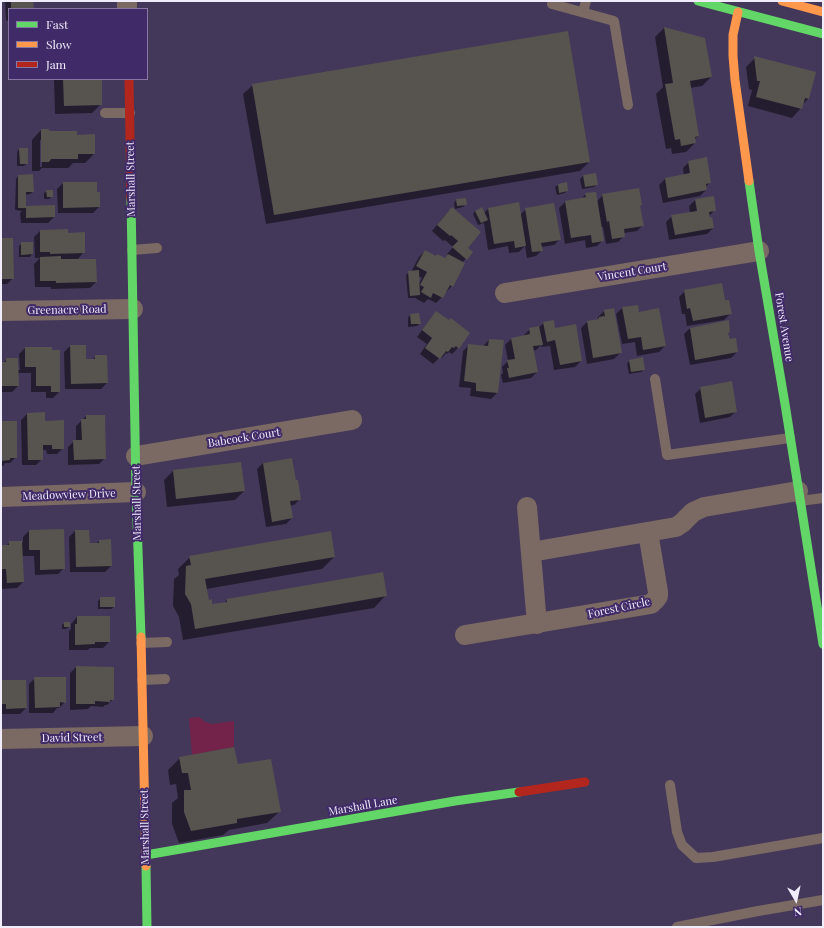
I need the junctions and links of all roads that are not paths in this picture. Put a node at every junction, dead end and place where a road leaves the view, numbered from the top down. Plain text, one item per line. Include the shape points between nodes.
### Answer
1 (553, 1) edge
2 (586, 1) edge
3 (698, 1) edge
4 (782, 1) edge
5 (752, 5) dead end
6 (583, 12) junction
7 (738, 12) junction
8 (823, 12) edge
9 (823, 34) edge
10 (129, 80) edge
11 (628, 105) dead end
12 (105, 113) dead end
13 (130, 113) junction
14 (157, 248) dead end
15 (132, 250) junction
16 (760, 251) junction
17 (505, 293) dead end
18 (133, 309) junction
19 (1, 311) edge
20 (654, 379) dead end
21 (352, 420) dead end
22 (790, 438) junction
23 (136, 456) junction
24 (136, 492) junction
25 (799, 496) junction
26 (1, 497) edge
27 (823, 498) edge
28 (527, 506) dead end
29 (648, 532) junction
30 (531, 552) junction
31 (818, 582) edge
32 (538, 624) junction
33 (465, 635) dead end
34 (167, 642) dead end
35 (141, 643) junction
36 (823, 644) edge
37 (165, 679) dead end
38 (142, 680) junction
39 (143, 736) junction
40 (1, 739) edge
41 (585, 782) dead end
42 (670, 785) dead end
43 (823, 838) edge
44 (146, 855) junction
45 (823, 900) edge
46 (147, 927) edge
47 (677, 927) edge

1 - 6 lane via 552,4
2 - 6 lane
3 - 7 street
4 - 8 street
5 - 7 street
6 - 11 lane via 614,21
7 - 9 street
7 - 16 street, Forest Avenue via 733,35 735,80
10 - 13 street, Marshall Street
12 - 13 lane
13 - 15 street, Marshall Street
14 - 15 lane
15 - 18 street, Marshall Street
16 - 17 street, Vincent Court
16 - 22 street, Forest Avenue
18 - 19 street, Greenacre Road
18 - 23 street, Marshall Street
20 - 22 lane via 667,455
21 - 23 street, Babcock Court
22 - 25 street, Forest Avenue
23 - 24 street, Marshall Street
24 - 26 street, Meadowview Drive
24 - 35 street, Marshall Street
25 - 27 lane
25 - 29 street via 704,507 693,512 676,527
25 - 31 street, Forest Avenue
28 - 30 street
29 - 30 street
29 - 32 street, Forest Circle via 658,592 654,602
30 - 32 street
31 - 36 street, Forest Avenue
32 - 33 street, Forest Circle
34 - 35 lane
35 - 38 street, Marshall Street
37 - 38 lane
38 - 39 street, Marshall Street
39 - 40 street, David Street
39 - 44 street, Marshall Street
41 - 44 street, Marshall Lane via 455,801
42 - 43 lane via 677,832 682,845 696,858
44 - 46 street, Marshall Street
45 - 47 lane

